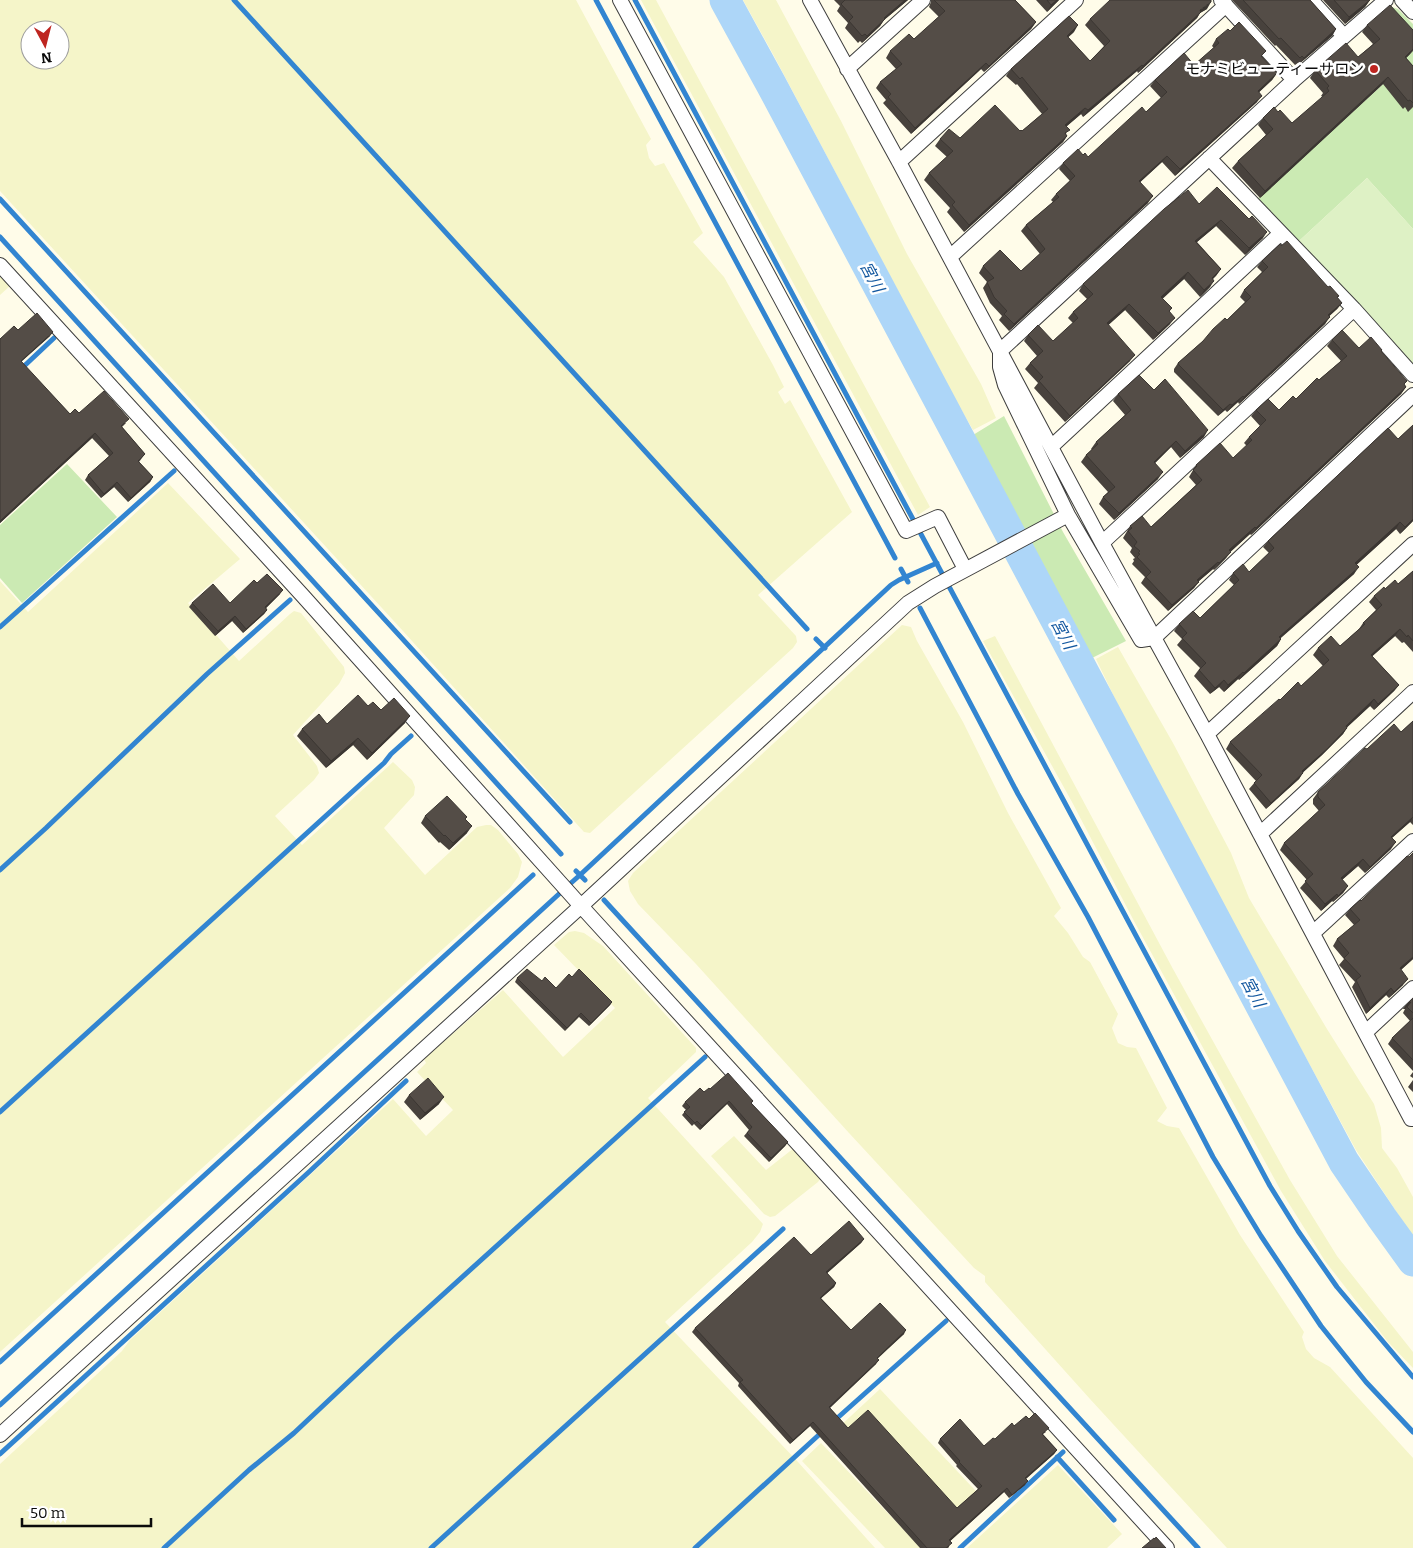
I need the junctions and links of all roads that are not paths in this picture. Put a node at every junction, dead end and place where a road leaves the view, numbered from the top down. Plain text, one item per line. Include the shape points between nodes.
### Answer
1 (620, 0) edge
2 (810, 0) edge
3 (923, 0) edge
4 (1076, 0) edge
5 (1311, 0) edge
6 (1386, 0) edge
7 (1402, 0) edge
8 (1224, 3) edge
9 (1413, 12) edge
10 (1344, 36) junction
11 (847, 69) junction
12 (1294, 80) junction
13 (1209, 158) junction
14 (900, 162) junction
15 (1281, 232) junction
16 (950, 256) junction
17 (0, 265) edge
18 (1354, 308) junction
19 (1000, 350) junction
20 (1413, 375) edge
21 (1413, 396) edge
22 (1051, 447) junction
23 (1064, 518) junction
24 (1102, 543) junction
25 (1413, 544) edge
26 (967, 568) junction
27 (1154, 638) junction
28 (1413, 692) edge
29 (1207, 734) junction
30 (1260, 834) junction
31 (1413, 841) edge
32 (581, 906) junction
33 (1313, 933) junction
34 (1413, 988) edge
35 (1366, 1032) junction
36 (1413, 1119) edge
37 (0, 1435) edge
38 (1167, 1548) edge

1 - 26 street via 906,531 938,517
2 - 11 street
3 - 11 street
4 - 14 street
5 - 10 street
6 - 10 street
7 - 9 street
8 - 12 street
8 - 16 street
10 - 12 street
11 - 14 street
12 - 13 street
13 - 15 street
13 - 19 street
14 - 16 street
15 - 18 street
15 - 22 street
16 - 19 street
17 - 32 street
18 - 20 street
18 - 24 street
19 - 22 street
19 - 23 street via 1005,385
21 - 27 street
22 - 24 street
23 - 26 street
23 - 27 street via 1142,640
24 - 27 street
25 - 29 street
26 - 32 street via 908,603
27 - 29 street
28 - 30 street
29 - 30 street
30 - 33 street
31 - 33 street
32 - 37 street
32 - 38 street
33 - 35 street
34 - 35 street
35 - 36 street

